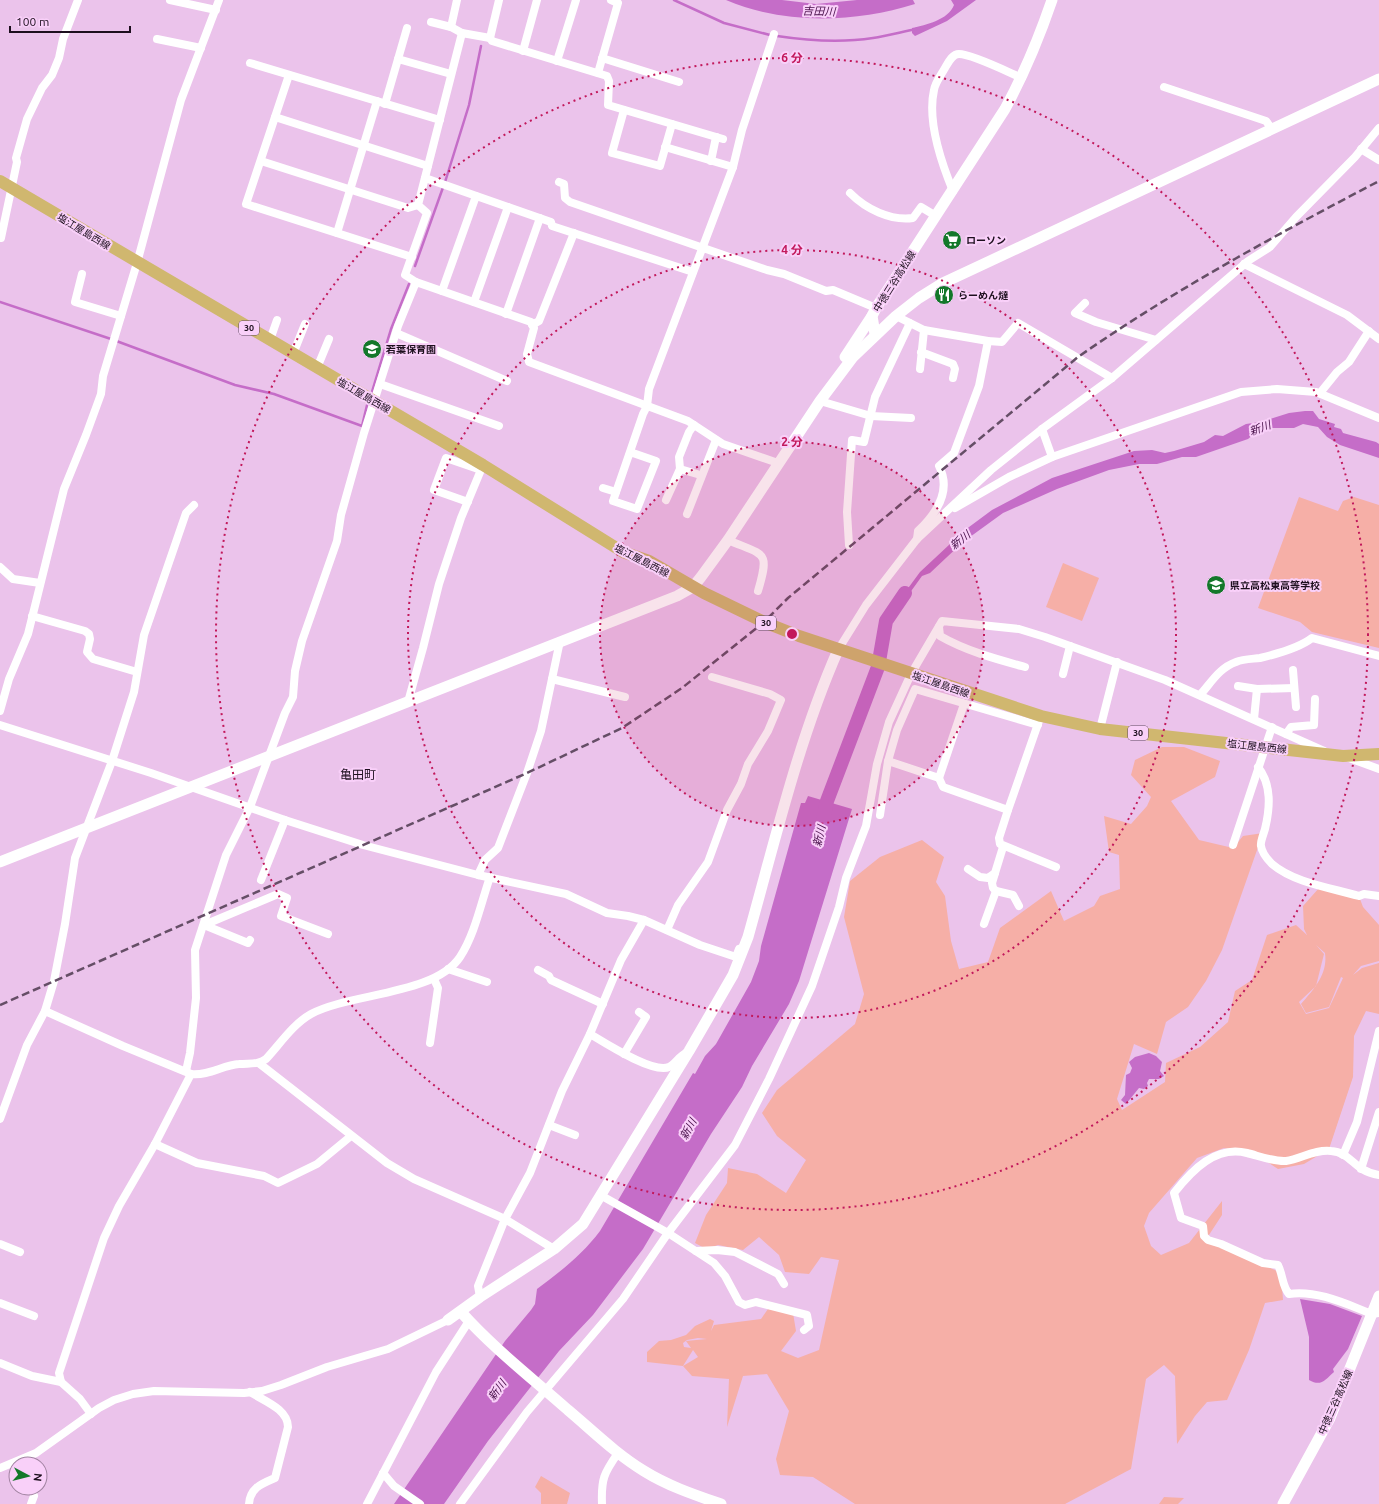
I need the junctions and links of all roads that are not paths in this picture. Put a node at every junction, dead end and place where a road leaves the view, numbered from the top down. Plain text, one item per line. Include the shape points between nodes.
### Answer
1 (78, 0) edge
2 (170, 0) edge
3 (219, 0) edge
4 (457, 0) edge
5 (499, 0) edge
6 (537, 0) edge
7 (576, 0) edge
8 (611, 0) edge
9 (1052, 0) edge
10 (216, 10) junction
11 (431, 22) dead end
12 (451, 27) junction
13 (407, 28) dead end
14 (462, 33) junction
15 (774, 34) dead end
16 (490, 38) junction
17 (157, 39) dead end
18 (201, 48) junction
19 (523, 51) junction
20 (602, 58) junction
21 (398, 59) junction
22 (557, 61) junction
23 (250, 63) dead end
24 (598, 73) junction
25 (451, 74) junction
26 (289, 75) junction
27 (1022, 78) junction
28 (1379, 78) edge
29 (679, 82) dead end
30 (1164, 87) dead end
31 (381, 103) junction
32 (624, 110) junction
33 (275, 117) junction
34 (440, 120) junction
35 (672, 124) junction
36 (1379, 128) edge
37 (1272, 129) junction
38 (363, 146) junction
39 (665, 147) junction
40 (1361, 149) junction
41 (1379, 160) edge
42 (260, 161) junction
43 (711, 161) junction
44 (428, 166) junction
45 (733, 167) junction
46 (425, 178) junction
47 (0, 181) edge
48 (559, 182) dead end
49 (11, 187) junction
50 (351, 190) junction
51 (953, 191) junction
52 (850, 193) dead end
53 (476, 196) junction
54 (418, 205) junction
55 (508, 207) junction
56 (936, 216) junction
57 (540, 218) junction
58 (338, 233) junction
59 (574, 233) junction
60 (1, 238) dead end
61 (702, 248) junction
62 (412, 257) junction
63 (137, 263) junction
64 (1244, 264) junction
65 (693, 272) junction
66 (82, 274) dead end
67 (416, 282) junction
68 (442, 291) junction
69 (474, 302) junction
70 (1084, 303) dead end
71 (874, 312) junction
72 (506, 314) junction
73 (121, 316) junction
74 (896, 316) junction
75 (277, 320) dead end
76 (910, 323) junction
77 (305, 324) dead end
78 (532, 325) junction
79 (924, 330) junction
80 (1369, 331) junction
81 (396, 333) junction
82 (875, 334) junction
83 (329, 339) dead end
84 (1379, 339) edge
85 (270, 340) junction
86 (1156, 340) junction
87 (988, 342) junction
88 (922, 352) junction
89 (293, 354) junction
90 (317, 368) junction
91 (920, 369) dead end
92 (836, 378) junction
93 (953, 378) dead end
94 (1112, 378) junction
95 (507, 382) dead end
96 (380, 384) junction
97 (1320, 393) junction
98 (371, 400) junction
99 (820, 401) junction
100 (647, 406) junction
101 (871, 416) junction
102 (911, 418) dead end
103 (1379, 418) edge
104 (694, 425) junction
105 (499, 426) dead end
106 (1042, 429) junction
107 (716, 440) junction
108 (630, 452) junction
109 (1052, 457) junction
110 (778, 463) junction
111 (482, 468) junction
112 (680, 469) junction
113 (697, 474) dead end
114 (603, 488) dead end
115 (616, 492) junction
116 (666, 500) dead end
117 (468, 502) junction
118 (194, 505) dead end
119 (946, 513) junction
120 (686, 514) dead end
121 (917, 539) junction
122 (728, 540) junction
123 (849, 545) dead end
124 (0, 567) edge
125 (40, 583) junction
126 (693, 587) junction
127 (758, 591) dead end
128 (32, 616) junction
129 (939, 627) junction
130 (560, 641) junction
131 (1070, 646) junction
132 (840, 650) junction
133 (1379, 656) edge
134 (1117, 662) junction
135 (1025, 666) dead end
136 (1293, 670) dead end
137 (137, 672) junction
138 (908, 672) junction
139 (1063, 674) dead end
140 (712, 677) dead end
141 (552, 679) junction
142 (1238, 686) dead end
143 (1294, 688) junction
144 (1257, 689) junction
145 (1200, 695) junction
146 (625, 697) dead end
147 (1316, 699) dead end
148 (408, 702) junction
149 (964, 704) junction
150 (1296, 707) dead end
151 (0, 711) edge
152 (1254, 719) junction
153 (1039, 721) junction
154 (0, 725) edge
155 (1272, 728) junction
156 (1100, 729) junction
157 (1286, 734) junction
158 (1265, 747) junction
159 (1379, 754) edge
160 (1338, 755) junction
161 (269, 756) junction
162 (888, 760) junction
163 (112, 761) junction
164 (1258, 767) junction
165 (1379, 769) edge
166 (938, 778) junction
167 (191, 787) junction
168 (250, 807) junction
169 (1008, 810) junction
170 (880, 815) dead end
171 (285, 820) junction
172 (87, 828) junction
173 (1234, 845) dead end
174 (1003, 847) junction
175 (0, 862) edge
176 (1056, 867) dead end
177 (968, 869) dead end
178 (995, 874) junction
179 (478, 875) junction
180 (490, 877) junction
181 (261, 880) dead end
182 (996, 891) junction
183 (1379, 896) edge
184 (1019, 906) dead end
185 (644, 920) junction
186 (753, 920) junction
187 (984, 924) dead end
188 (204, 926) junction
189 (667, 930) junction
190 (328, 934) dead end
191 (250, 940) dead end
192 (448, 969) junction
193 (538, 970) dead end
194 (434, 979) junction
195 (487, 982) dead end
196 (603, 1004) junction
197 (45, 1011) junction
198 (639, 1012) dead end
199 (1379, 1031) edge
200 (590, 1034) junction
201 (430, 1043) dead end
202 (689, 1051) junction
203 (624, 1054) junction
204 (260, 1064) junction
205 (188, 1073) junction
206 (1379, 1112) edge
207 (0, 1119) edge
208 (549, 1125) junction
209 (575, 1135) dead end
210 (351, 1136) junction
211 (155, 1144) junction
212 (1343, 1155) junction
213 (1361, 1169) junction
214 (1379, 1175) edge
215 (606, 1198) junction
216 (505, 1219) junction
217 (668, 1233) junction
218 (0, 1244) edge
219 (554, 1249) junction
220 (696, 1251) junction
221 (20, 1252) dead end
222 (784, 1284) dead end
223 (1379, 1296) edge
224 (480, 1297) junction
225 (0, 1303) edge
226 (461, 1312) junction
227 (1375, 1313) edge
228 (34, 1316) dead end
229 (448, 1320) joint
230 (468, 1321) junction
231 (804, 1330) dead end
232 (0, 1363) edge
233 (61, 1382) junction
234 (544, 1389) junction
235 (250, 1392) junction
236 (90, 1414) junction
237 (618, 1453) junction
238 (0, 1468) edge
239 (383, 1473) junction
240 (34, 1496) dead end
241 (31, 1504) edge
242 (249, 1504) edge
243 (367, 1504) edge
244 (420, 1504) edge
245 (460, 1504) edge
246 (602, 1504) edge
247 (721, 1504) edge
248 (1283, 1504) edge

1 - 49 street via 52,75 42,88 27,119
2 - 10 street
3 - 10 street
4 - 12 street
5 - 16 street
6 - 19 street
7 - 22 street
8 - 20 street via 618,3
9 - 27 street, 中徳三谷高松線
10 - 18 street
11 - 12 street
12 - 14 street
13 - 21 street
14 - 16 street
14 - 25 street
15 - 45 street via 742,130
16 - 19 street via 492,41
17 - 18 street
18 - 63 street via 181,100
19 - 22 street
20 - 24 street
20 - 29 street
21 - 25 street
21 - 31 street
22 - 24 street
23 - 26 street
24 - 32 street via 608,76 608,105
25 - 34 street
26 - 31 street
26 - 33 street
27 - 51 street, 中徳三谷高松線
27 - 51 street via 959,54 953,56 945,67 934,89 933,105 936,147
28 - 37 street
30 - 37 street via 1266,121
31 - 34 street
31 - 38 street
32 - 35 street
32 - 39 street via 612,153 660,166
33 - 38 street
33 - 42 street
34 - 44 street
35 - 39 street
35 - 43 street via 720,138
36 - 40 street
37 - 74 street via 943,283
38 - 44 street
38 - 50 street
39 - 43 street
40 - 41 street
40 - 64 street via 1270,247
42 - 50 street
42 - 58 street via 246,204
43 - 45 street
44 - 46 street
45 - 61 street
46 - 53 street
46 - 54 street
47 - 49 main road, 塩江屋島西線 / 30
48 - 61 street via 564,184 565,198 570,202
49 - 60 street
49 - 63 main road, 塩江屋島西線 / 30
50 - 54 street via 408,208
50 - 58 street
51 - 56 street, 中徳三谷高松線
52 - 56 street via 861,204 893,217 913,218 921,207
53 - 55 street
53 - 68 street
54 - 62 street via 427,213
55 - 57 street
55 - 69 street
56 - 71 street, 中徳三谷高松線
57 - 59 street via 551,222 552,226
57 - 72 street
58 - 62 street
59 - 65 street
59 - 78 street via 538,321
61 - 65 street
61 - 71 street via 784,274 826,291 833,290
62 - 67 street via 405,275
63 - 73 street
63 - 85 main road, 塩江屋島西線 / 30
64 - 80 street via 1347,315
64 - 86 street
65 - 100 street via 649,389
66 - 73 street via 75,302
67 - 68 street
67 - 81 street
68 - 69 street
69 - 72 street
70 - 86 street via 1075,313
71 - 82 street, 中徳三谷高松線
71 - 92 street via 845,357
72 - 78 street via 531,322
73 - 125 street via 103,376 101,394 64,489
74 - 76 street
74 - 82 street
75 - 85 street
76 - 79 street
76 - 101 street via 875,397
77 - 89 street
78 - 100 street via 534,328 527,354 529,362
79 - 87 street
79 - 88 street
80 - 84 street
80 - 97 street via 1349,362
81 - 95 street
81 - 96 street
82 - 92 street
83 - 90 street
85 - 89 main road, 塩江屋島西線 / 30
86 - 94 street
87 - 94 street via 1002,342 1018,323
87 - 121 street via 979,386 954,454 939,466 945,478 940,504 918,531
88 - 91 street
88 - 93 street via 953,364
89 - 90 main road, 塩江屋島西線 / 30
90 - 98 main road, 塩江屋島西線 / 30
92 - 99 street
94 - 106 street
96 - 98 street
96 - 105 street
97 - 103 street
97 - 109 street via 1277,389 1241,392
98 - 111 main road, 塩江屋島西線 / 30
98 - 161 street via 341,515 337,541 298,655 293,697
99 - 101 street
99 - 110 street
100 - 104 street
100 - 108 street
101 - 102 street
101 - 123 street via 864,442 852,440 847,512
104 - 107 street
104 - 112 street via 679,457
106 - 109 street
106 - 119 street via 991,470
107 - 110 street
107 - 120 street
108 - 115 street
108 - 115 street via 656,461 637,509 613,500
109 - 119 street via 1009,477
110 - 122 street
111 - 117 street
111 - 117 street via 446,458 434,490
111 - 126 main road, 塩江屋島西線 / 30 via 624,552 649,561
112 - 113 street
112 - 116 street
114 - 115 street
117 - 148 street via 439,584
118 - 137 street via 186,513 147,628
119 - 121 street
121 - 132 street via 866,605
122 - 126 street
122 - 127 street via 760,554 764,560 765,566
124 - 125 street via 13,579
125 - 128 street
126 - 130 street via 677,596
126 - 132 main road, 塩江屋島西線 / 30 via 764,622
128 - 137 street via 85,631 90,639 87,652 93,659
128 - 151 street
129 - 131 street via 942,622 1020,629
129 - 135 street via 940,636 958,647
129 - 138 street
130 - 141 street
130 - 148 street
131 - 134 street
131 - 139 street
132 - 138 main road, 塩江屋島西線 / 30
132 - 186 street via 825,680 790,788
133 - 145 street via 1312,638 1306,643 1261,657 1236,661 1223,668
134 - 145 street
134 - 156 street
136 - 143 street
137 - 163 street via 134,692
138 - 153 main road, 塩江屋島西線 / 30
138 - 217 street via 882,745 866,826 846,878 837,914 812,986 735,1145
140 - 189 street via 770,694 781,700 727,810 708,862 678,905
141 - 146 street
141 - 179 street via 541,731 508,824 498,848 485,860
142 - 144 street
143 - 144 street
143 - 150 street
144 - 152 street
145 - 152 street
147 - 157 street via 1314,725 1291,727
148 - 161 street
149 - 153 street
149 - 162 street via 915,689 897,730
149 - 166 street
152 - 155 street
153 - 156 main road, 塩江屋島西線 / 30
153 - 169 street
154 - 163 street
155 - 157 street
155 - 158 street
156 - 158 main road, 塩江屋島西線 / 30
157 - 160 street
158 - 160 main road, 塩江屋島西線 / 30
158 - 164 street
159 - 160 main road, 塩江屋島西線 / 30
160 - 165 street
161 - 167 street
161 - 168 street
162 - 166 street
162 - 170 street
163 - 167 street
163 - 172 street
164 - 173 street
164 - 183 street via 1269,792 1270,807 1261,846 1273,865 1311,883 1359,896
166 - 169 street via 943,787
167 - 168 street
167 - 172 street
168 - 171 street
168 - 188 street via 226,855
169 - 174 street via 999,838
171 - 179 street via 363,845
171 - 181 street
172 - 175 street
172 - 197 street via 75,858 54,981
174 - 176 street
174 - 178 street
177 - 178 street via 980,877 988,878
178 - 182 street via 992,883
179 - 180 street
180 - 185 street via 566,894 608,913
180 - 192 street via 460,958
182 - 184 street via 1013,895
182 - 187 street
185 - 189 street
185 - 196 street via 621,960
186 - 189 street via 748,922 736,957
186 - 202 street via 732,975
188 - 190 street via 278,894 288,898 281,916
188 - 191 street via 248,943
188 - 205 street via 196,950 196,998
192 - 194 street
192 - 195 street
193 - 196 street via 551,980
194 - 201 street via 438,988
194 - 204 street via 313,1013 301,1020
196 - 200 street
197 - 205 street
197 - 207 street via 27,1045
198 - 203 street via 646,1017
199 - 212 street via 1357,1122
200 - 203 street
200 - 208 street via 565,1084
202 - 203 street via 680,1055 670,1066 663,1068
202 - 215 street
204 - 205 street via 239,1064 200,1075
204 - 210 street
205 - 211 street
206 - 213 street
208 - 209 street
208 - 216 street via 530,1173
210 - 211 street via 317,1164 278,1183 264,1176 197,1163
210 - 216 street via 387,1163 414,1178
211 - 233 street via 119,1206 104,1238 59,1373
212 - 213 street via 1354,1161
212 - 227 street via 1331,1151 1316,1152 1285,1161 1242,1152 1224,1152 1206,1160 1174,1192 1181,1218 1203,1226 1204,1236 1208,1240 1264,1263 1278,1265 1289,1294 1330,1298
213 - 214 street
215 - 217 street
215 - 219 street via 583,1224
216 - 219 street
216 - 224 street via 478,1286
217 - 220 street
217 - 234 street via 623,1299
218 - 221 street
219 - 224 street
220 - 222 street via 734,1252 778,1274
220 - 231 street via 714,1263 725,1276 739,1302 756,1302 807,1315 809,1321
223 - 227 street, 中徳三谷高松線
224 - 226 street
225 - 228 street
226 - 229 street
226 - 230 street
227 - 248 street, 中徳三谷高松線 via 1330,1418
229 - 235 street via 388,1349 327,1367 281,1385
230 - 234 street
230 - 239 street via 436,1372
232 - 233 street via 32,1376
233 - 236 street via 80,1399
234 - 237 street
234 - 245 street
235 - 236 street via 154,1391 132,1394 114,1400
235 - 242 street via 284,1412 288,1427 275,1478 253,1490
236 - 238 street via 36,1453
237 - 246 street via 604,1473 601,1486
237 - 247 street via 662,1481
239 - 243 street
239 - 244 street via 394,1486
240 - 241 street

